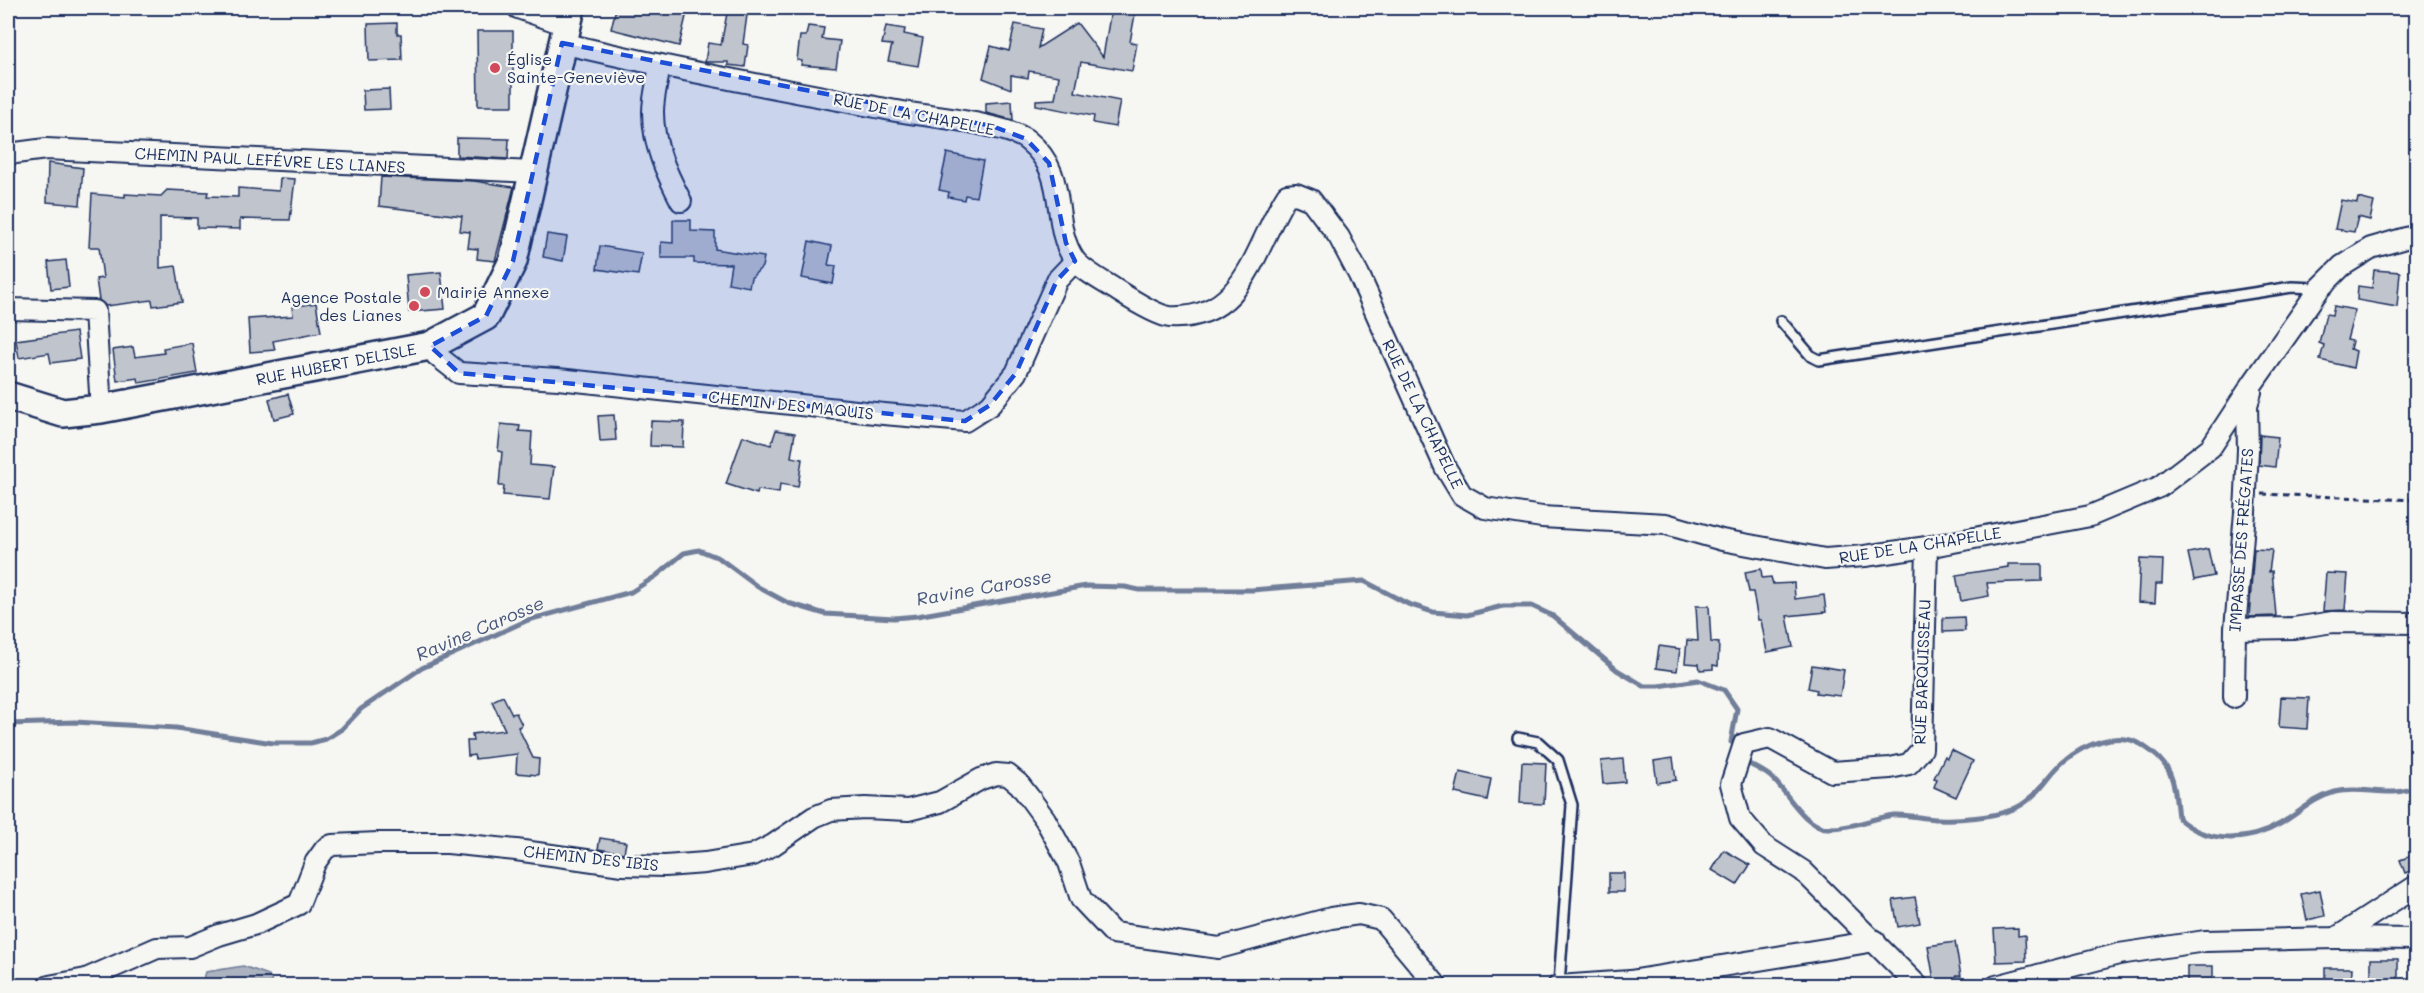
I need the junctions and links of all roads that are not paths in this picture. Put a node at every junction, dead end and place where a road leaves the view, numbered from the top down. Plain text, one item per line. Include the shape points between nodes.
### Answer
1 (518, 8) edge
2 (566, 25) edge
3 (660, 65) junction
4 (8, 154) edge
5 (533, 172) junction
6 (681, 201) dead end
7 (2416, 234) edge
8 (1075, 261) junction
9 (2320, 288) junction
10 (8, 309) edge
11 (1781, 321) dead end
12 (430, 346) junction
13 (2253, 383) junction
14 (8, 396) edge
15 (101, 409) junction
16 (1927, 547) junction
17 (2416, 623) edge
18 (2235, 629) junction
19 (2234, 697) dead end
20 (1518, 738) dead end
21 (2416, 886) edge
22 (2336, 938) junction
23 (2416, 939) edge
24 (1875, 940) junction
25 (1914, 984) edge
26 (1558, 985) edge
27 (49, 986) edge
28 (1437, 986) edge
29 (1996, 986) edge

1 - 2 street, RUE DE LA CHAPELLE
2 - 3 street, RUE DE LA CHAPELLE
2 - 5 main road, RUE HUBERT DELISLE
3 - 6 street via 653,110 655,139 663,167
3 - 8 street, RUE DE LA CHAPELLE via 992,126 1026,139 1049,163 1066,243
4 - 5 street, CHEMIN PAUL LEFÉVRE LES LIANES via 46,149
5 - 12 main road, RUE HUBERT DELISLE via 513,261 486,316
7 - 9 street, RUE DE LA CHAPELLE via 2371,248 2342,266
8 - 12 street, CHEMIN DES MAQUIS via 1057,280 1016,373 990,405 965,421 558,379 459,373
8 - 16 street, RUE DE LA CHAPELLE via 1126,297 1168,317 1197,315 1222,303 1247,274 1276,212 1287,195 1296,194 1311,200 1339,237 1445,467 1462,495 1485,508 1542,517 1666,524 1722,540 1825,559
9 - 11 lane via 2292,287 1819,360
9 - 13 street, RUE DE LA CHAPELLE
10 - 15 street via 95,311
12 - 15 main road, RUE HUBERT DELISLE
13 - 16 street, RUE DE LA CHAPELLE via 2211,447 2159,487 2090,516
13 - 18 street, IMPASSE DES FRÉGATES via 2247,405 2246,493
14 - 15 main road, RUE HUBERT DELISLE via 63,413
16 - 24 street, RUE BARQUISSEAU via 1922,749 1910,764 1832,772 1770,738 1744,744 1731,784 1740,818 1764,846 1803,871
17 - 18 street via 2333,622 2294,628
18 - 19 street, IMPASSE DES FRÉGATES
20 - 26 lane via 1538,742 1558,760 1572,805
21 - 22 street
22 - 23 street
22 - 29 street via 2205,941 2119,954
24 - 25 street, RUE BARQUISSEAU
24 - 26 street via 1630,981
27 - 28 street, CHEMIN DES IBIS via 86,979 157,948 190,947 299,904 315,863 332,845 448,843 622,865 705,863 753,855 814,816 831,810 908,810 940,802 996,774 1008,775 1029,796 1069,863 1081,898 1113,933 1219,948 1359,914 1381,919

